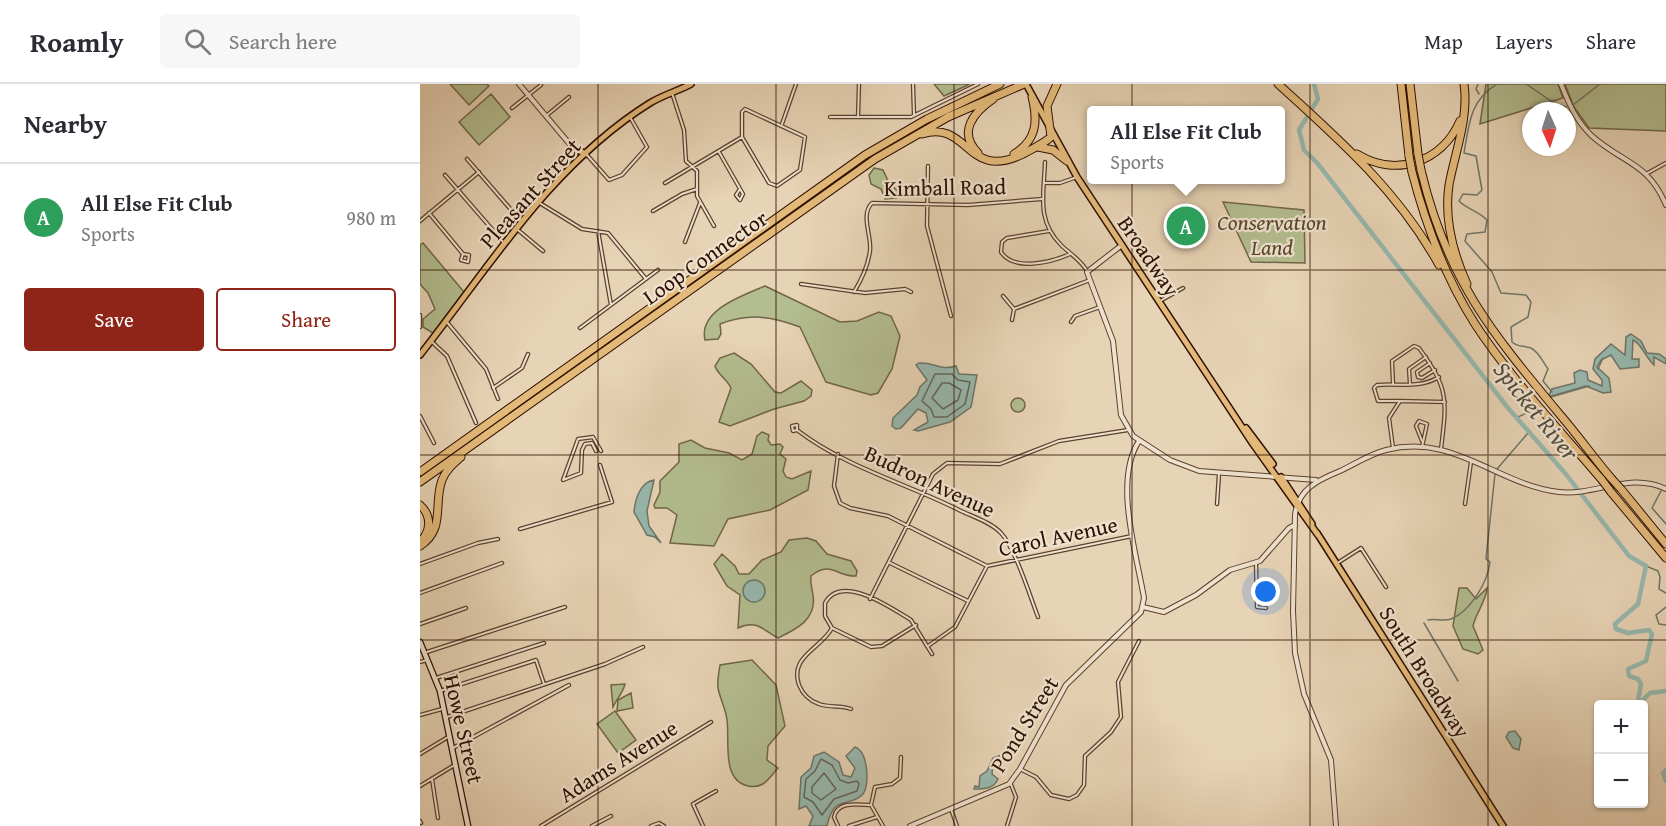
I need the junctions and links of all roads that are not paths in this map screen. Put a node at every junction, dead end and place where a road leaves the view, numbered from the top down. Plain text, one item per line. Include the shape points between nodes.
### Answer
1 (519, 84) edge
2 (691, 84) edge
3 (796, 84) edge
4 (859, 84) edge
5 (913, 84) edge
6 (978, 84) edge
7 (1000, 84) edge
8 (1057, 84) edge
9 (1278, 84) edge
10 (1401, 84) edge
11 (1410, 84) edge
12 (1464, 84) edge
13 (1561, 84) edge
14 (541, 85) edge
15 (1026, 85) edge
16 (672, 93) junction
17 (528, 95) junction
18 (569, 96) dead end
19 (1032, 97) junction
20 (1465, 104) junction
21 (512, 108) dead end
22 (914, 115) junction
23 (546, 116) junction
24 (630, 117) junction
25 (830, 117) dead end
26 (858, 117) junction
27 (782, 125) junction
28 (1052, 134) junction
29 (742, 137) junction
30 (1343, 144) junction
31 (573, 148) junction
32 (891, 149) junction
33 (1030, 150) junction
34 (718, 152) junction
35 (586, 154) junction
36 (467, 159) dead end
37 (579, 160) junction
38 (1067, 161) junction
39 (1045, 162) dead end
40 (1666, 163) edge
41 (928, 166) dead end
42 (691, 168) junction
43 (479, 172) junction
44 (1646, 174) junction
45 (445, 175) dead end
46 (1077, 177) junction
47 (665, 183) dead end
48 (1044, 183) junction
49 (458, 189) junction
50 (698, 189) junction
51 (740, 189) dead end
52 (1042, 199) junction
53 (538, 202) junction
54 (700, 203) junction
55 (927, 203) junction
56 (1666, 205) edge
57 (653, 211) dead end
58 (429, 213) junction
59 (420, 221) edge
60 (522, 221) junction
61 (714, 226) dead end
62 (516, 228) junction
63 (598, 231) junction
64 (1049, 231) junction
65 (685, 242) dead end
66 (504, 243) junction
67 (1122, 245) junction
68 (543, 251) dead end
69 (463, 254) dead end
70 (1070, 254) junction
71 (658, 270) dead end
72 (1087, 272) junction
73 (646, 279) junction
74 (1090, 280) junction
75 (801, 284) dead end
76 (1183, 288) dead end
77 (854, 292) junction
78 (911, 292) dead end
79 (1003, 296) dead end
80 (1160, 301) junction
81 (611, 305) junction
82 (1100, 307) junction
83 (1014, 309) junction
84 (420, 315) edge
85 (951, 316) dead end
86 (1012, 320) dead end
87 (446, 321) junction
88 (1071, 322) dead end
89 (1485, 322) junction
90 (1475, 323) junction
91 (420, 327) edge
92 (580, 328) dead end
93 (431, 341) junction
94 (528, 354) dead end
95 (420, 355) edge
96 (1426, 357) junction
97 (1430, 363) junction
98 (1435, 370) junction
99 (1439, 376) junction
100 (1394, 383) junction
101 (1410, 384) junction
102 (493, 388) junction
103 (498, 399) dead end
104 (1400, 401) junction
105 (1445, 402) junction
106 (1233, 412) joint
107 (420, 416) edge
108 (476, 423) dead end
109 (797, 430) dead end
110 (1128, 430) junction
111 (489, 433) junction
112 (1139, 441) junction
113 (1422, 441) junction
114 (434, 443) dead end
115 (1422, 447) junction
116 (1393, 448) junction
117 (1441, 449) junction
118 (601, 451) dead end
119 (596, 452) dead end
120 (838, 454) junction
121 (1471, 459) junction
122 (600, 465) dead end
123 (420, 470) edge
124 (1219, 474) junction
125 (1280, 478) junction
126 (1319, 480) junction
127 (1302, 481) junction
128 (420, 482) edge
129 (1666, 489) edge
130 (1306, 490) junction
131 (924, 492) junction
132 (1217, 504) dead end
133 (1465, 504) dead end
134 (420, 505) edge
135 (1297, 505) junction
136 (1303, 517) junction
137 (1295, 522) junction
138 (907, 526) junction
139 (520, 529) dead end
140 (1318, 535) junction
141 (1132, 536) junction
142 (498, 539) dead end
143 (420, 544) edge
144 (1666, 544) edge
145 (1666, 558) edge
146 (1015, 561) junction
147 (889, 562) junction
148 (502, 563) dead end
149 (1256, 563) junction
150 (420, 564) edge
151 (1336, 564) junction
152 (987, 566) junction
153 (1386, 587) dead end
154 (420, 593) edge
155 (870, 599) junction
156 (968, 602) junction
157 (565, 607) dead end
158 (1143, 607) junction
159 (465, 608) dead end
160 (1266, 608) dead end
161 (1038, 617) dead end
162 (420, 624) edge
163 (916, 625) junction
164 (832, 628) junction
165 (1139, 641) dead end
166 (420, 642) edge
167 (544, 643) dead end
168 (643, 646) dead end
169 (927, 646) junction
170 (427, 652) junction
171 (932, 654) dead end
172 (429, 659) junction
173 (420, 663) edge
174 (436, 678) junction
175 (544, 684) junction
176 (569, 685) dead end
177 (440, 692) junction
178 (445, 708) junction
179 (851, 709) dead end
180 (420, 715) edge
181 (447, 717) junction
182 (711, 722) dead end
183 (450, 735) junction
184 (453, 748) junction
185 (420, 754) edge
186 (901, 757) dead end
187 (456, 764) junction
188 (1020, 769) junction
189 (432, 779) junction
190 (1010, 782) junction
191 (420, 786) edge
192 (716, 791) dead end
193 (871, 805) junction
194 (950, 807) junction
195 (611, 816) dead end
196 (878, 817) junction
197 (438, 818) dead end
198 (468, 826) edge
199 (543, 826) edge
200 (592, 826) edge
201 (651, 826) edge
202 (664, 826) edge
203 (703, 826) edge
204 (838, 826) edge
205 (849, 826) edge
206 (883, 826) edge
207 (910, 826) edge
208 (957, 826) edge
209 (1007, 826) edge
210 (1336, 826) edge
211 (1503, 826) edge

1 - 17 street
2 - 16 main road, Pleasant Street
3 - 27 street
4 - 26 street
5 - 22 street
6 - 22 street
7 - 123 highway, Loop Connector via 927,118 865,155
8 - 28 highway via 1047,106
9 - 30 highway
10 - 90 highway, bridge via 1412,172 1435,246
11 - 89 highway, bridge via 1421,170 1447,251
12 - 20 highway
13 - 44 street via 1583,127
14 - 17 street
15 - 19 main road, Broadway
15 - 19 highway via 996,98 974,114 969,135 977,151 1000,159 1027,144 1036,126
15 - 32 highway, Loop Connector via 948,117
16 - 24 main road, Pleasant Street
16 - 42 street via 684,130 686,161
17 - 21 street
17 - 23 street
18 - 23 street
19 - 28 main road, Broadway
20 - 30 highway via 1449,141 1416,163 1380,164
20 - 89 highway via 1448,192 1448,222 1461,269
22 - 26 street
23 - 31 street
24 - 35 main road, Pleasant Street
24 - 35 street via 647,147 622,175 609,180
25 - 26 street
27 - 29 street via 745,109
27 - 29 street via 804,135 805,140 800,170 777,186 769,183
28 - 33 highway
28 - 38 main road, Broadway
29 - 34 street
30 - 90 highway via 1402,206
31 - 35 main road
31 - 37 main road
32 - 33 highway via 935,131 952,136 981,159 992,162 1005,162
32 - 111 highway, Loop Connector
33 - 38 highway via 1048,148
34 - 42 street
34 - 51 street
35 - 37 main road, Pleasant Street
36 - 43 street
37 - 53 main road, Pleasant Street
38 - 46 main road, Broadway
39 - 48 street
40 - 44 street
41 - 55 street
42 - 47 street
42 - 50 street via 697,171
43 - 49 street
43 - 60 street
44 - 56 street
45 - 49 street
46 - 48 street
46 - 67 main road, Broadway
48 - 52 street
49 - 58 street
49 - 66 street
50 - 54 street
50 - 57 street
52 - 55 street, Kimball Road via 968,205
52 - 64 street
53 - 60 main road, Pleasant Street
53 - 63 street via 582,229
54 - 61 street
54 - 65 street
55 - 77 street, Kimball Road via 869,205 866,215 870,253
55 - 85 street via 927,226
58 - 59 street
58 - 69 street
60 - 62 main road, Pleasant Street
62 - 66 main road, Pleasant Street
62 - 68 street
63 - 73 street via 610,235
63 - 81 street
64 - 70 street
64 - 70 street via 1007,238 1002,242 1001,252 1021,264
66 - 87 main road, Pleasant Street
67 - 72 street
67 - 80 main road, Broadway
70 - 72 street
71 - 73 street
72 - 74 street
73 - 81 street
74 - 82 street
74 - 83 street
75 - 77 street
76 - 80 street
77 - 78 street
79 - 83 street
80 - 106 main road, Broadway
81 - 92 street
82 - 88 street via 1075,316
82 - 110 street via 1113,341 1119,406
83 - 86 street
84 - 91 street
87 - 93 main road, Pleasant Street
87 - 102 street via 479,359
89 - 144 highway, bridge
90 - 145 highway, bridge via 1496,354
93 - 95 main road, Pleasant Street
93 - 108 street via 447,356
94 - 102 street via 522,368
96 - 97 street
96 - 100 street via 1414,346 1392,361
96 - 101 street via 1409,369
97 - 98 street
97 - 98 street via 1418,372 1418,378
98 - 99 street
99 - 101 street via 1425,385
99 - 105 street
100 - 101 street
100 - 104 street via 1377,385 1375,399
102 - 103 street
104 - 105 street
104 - 116 street via 1389,418
105 - 117 street
106 - 125 main road, South Broadway
107 - 114 street
109 - 120 street, Budron Avenue
110 - 112 street
110 - 131 street via 1059,441 1000,464 947,463 935,472
111 - 128 highway, Loop Connector
111 - 143 highway via 446,472 436,528
112 - 124 street via 1178,464
112 - 141 street via 1132,457 1128,496
113 - 113 street via 1427,424 1419,421 1416,426
113 - 115 street
115 - 116 street
115 - 117 street
116 - 126 street
117 - 121 street
118 - 119 street via 593,436 578,440 562,480 581,473 585,444 592,443
120 - 131 street, Budron Avenue
120 - 138 street, Carol Avenue via 834,486 840,503 879,513
121 - 129 street via 1514,480 1550,490 1578,491 1630,481
121 - 133 street
122 - 139 street via 612,502
124 - 125 street
124 - 132 street
125 - 127 street
125 - 135 main road, South Broadway
126 - 127 street
126 - 130 street
127 - 130 street
130 - 135 street
131 - 138 street
131 - 146 street, Budron Avenue via 999,531
134 - 143 highway via 429,524
135 - 136 main road, South Broadway
135 - 137 street
135 - 140 main road, South Broadway
136 - 137 main road
136 - 140 main road, South Broadway
137 - 149 street
137 - 210 street via 1295,653 1304,694 1331,760
138 - 147 street
138 - 152 street, Carol Avenue
140 - 151 main road, South Broadway
141 - 146 street, Carol Avenue
141 - 158 street
142 - 150 street
146 - 152 street, Carol Avenue
146 - 161 street, Budron Avenue
147 - 155 street
147 - 156 street
148 - 154 street
149 - 158 street via 1224,573 1196,595 1164,612
149 - 160 street via 1257,607
151 - 153 street via 1361,548
151 - 211 main road, South Broadway
152 - 156 street
155 - 163 street
155 - 164 street via 846,589 832,594 824,613
156 - 169 street via 953,629
157 - 170 street
158 - 188 street, Pond Street via 1066,685
159 - 162 street
163 - 164 street via 877,647
163 - 169 street
164 - 179 street via 803,658 798,681 804,694 816,703
165 - 188 street via 1118,682 1121,717 1085,756 1085,783 1079,793 1069,799 1054,796 1036,777
166 - 170 main road, Howe Street
167 - 174 street
168 - 175 street via 605,664
169 - 171 street
170 - 172 main road, Howe Street
172 - 173 street
172 - 174 main road, Howe Street
174 - 177 main road, Howe Street
175 - 177 street via 536,660
175 - 181 street
176 - 184 street
177 - 178 main road, Howe Street
178 - 180 street
178 - 181 main road, Howe Street
181 - 183 main road, Howe Street
182 - 199 street, Adams Avenue
183 - 184 main road, Howe Street
183 - 185 street
184 - 187 main road, Howe Street
186 - 193 street via 900,778 875,787
187 - 189 street
187 - 198 main road, Howe Street
188 - 190 street, Pond Street
189 - 191 street
189 - 197 street
190 - 194 street, Pond Street via 1002,789
190 - 209 street via 1016,800
192 - 203 street via 693,804
193 - 196 street
193 - 204 street via 856,803 840,808 834,817
194 - 207 street, Pond Street
194 - 208 street
195 - 200 street
196 - 205 street
196 - 206 street
201 - 202 street

